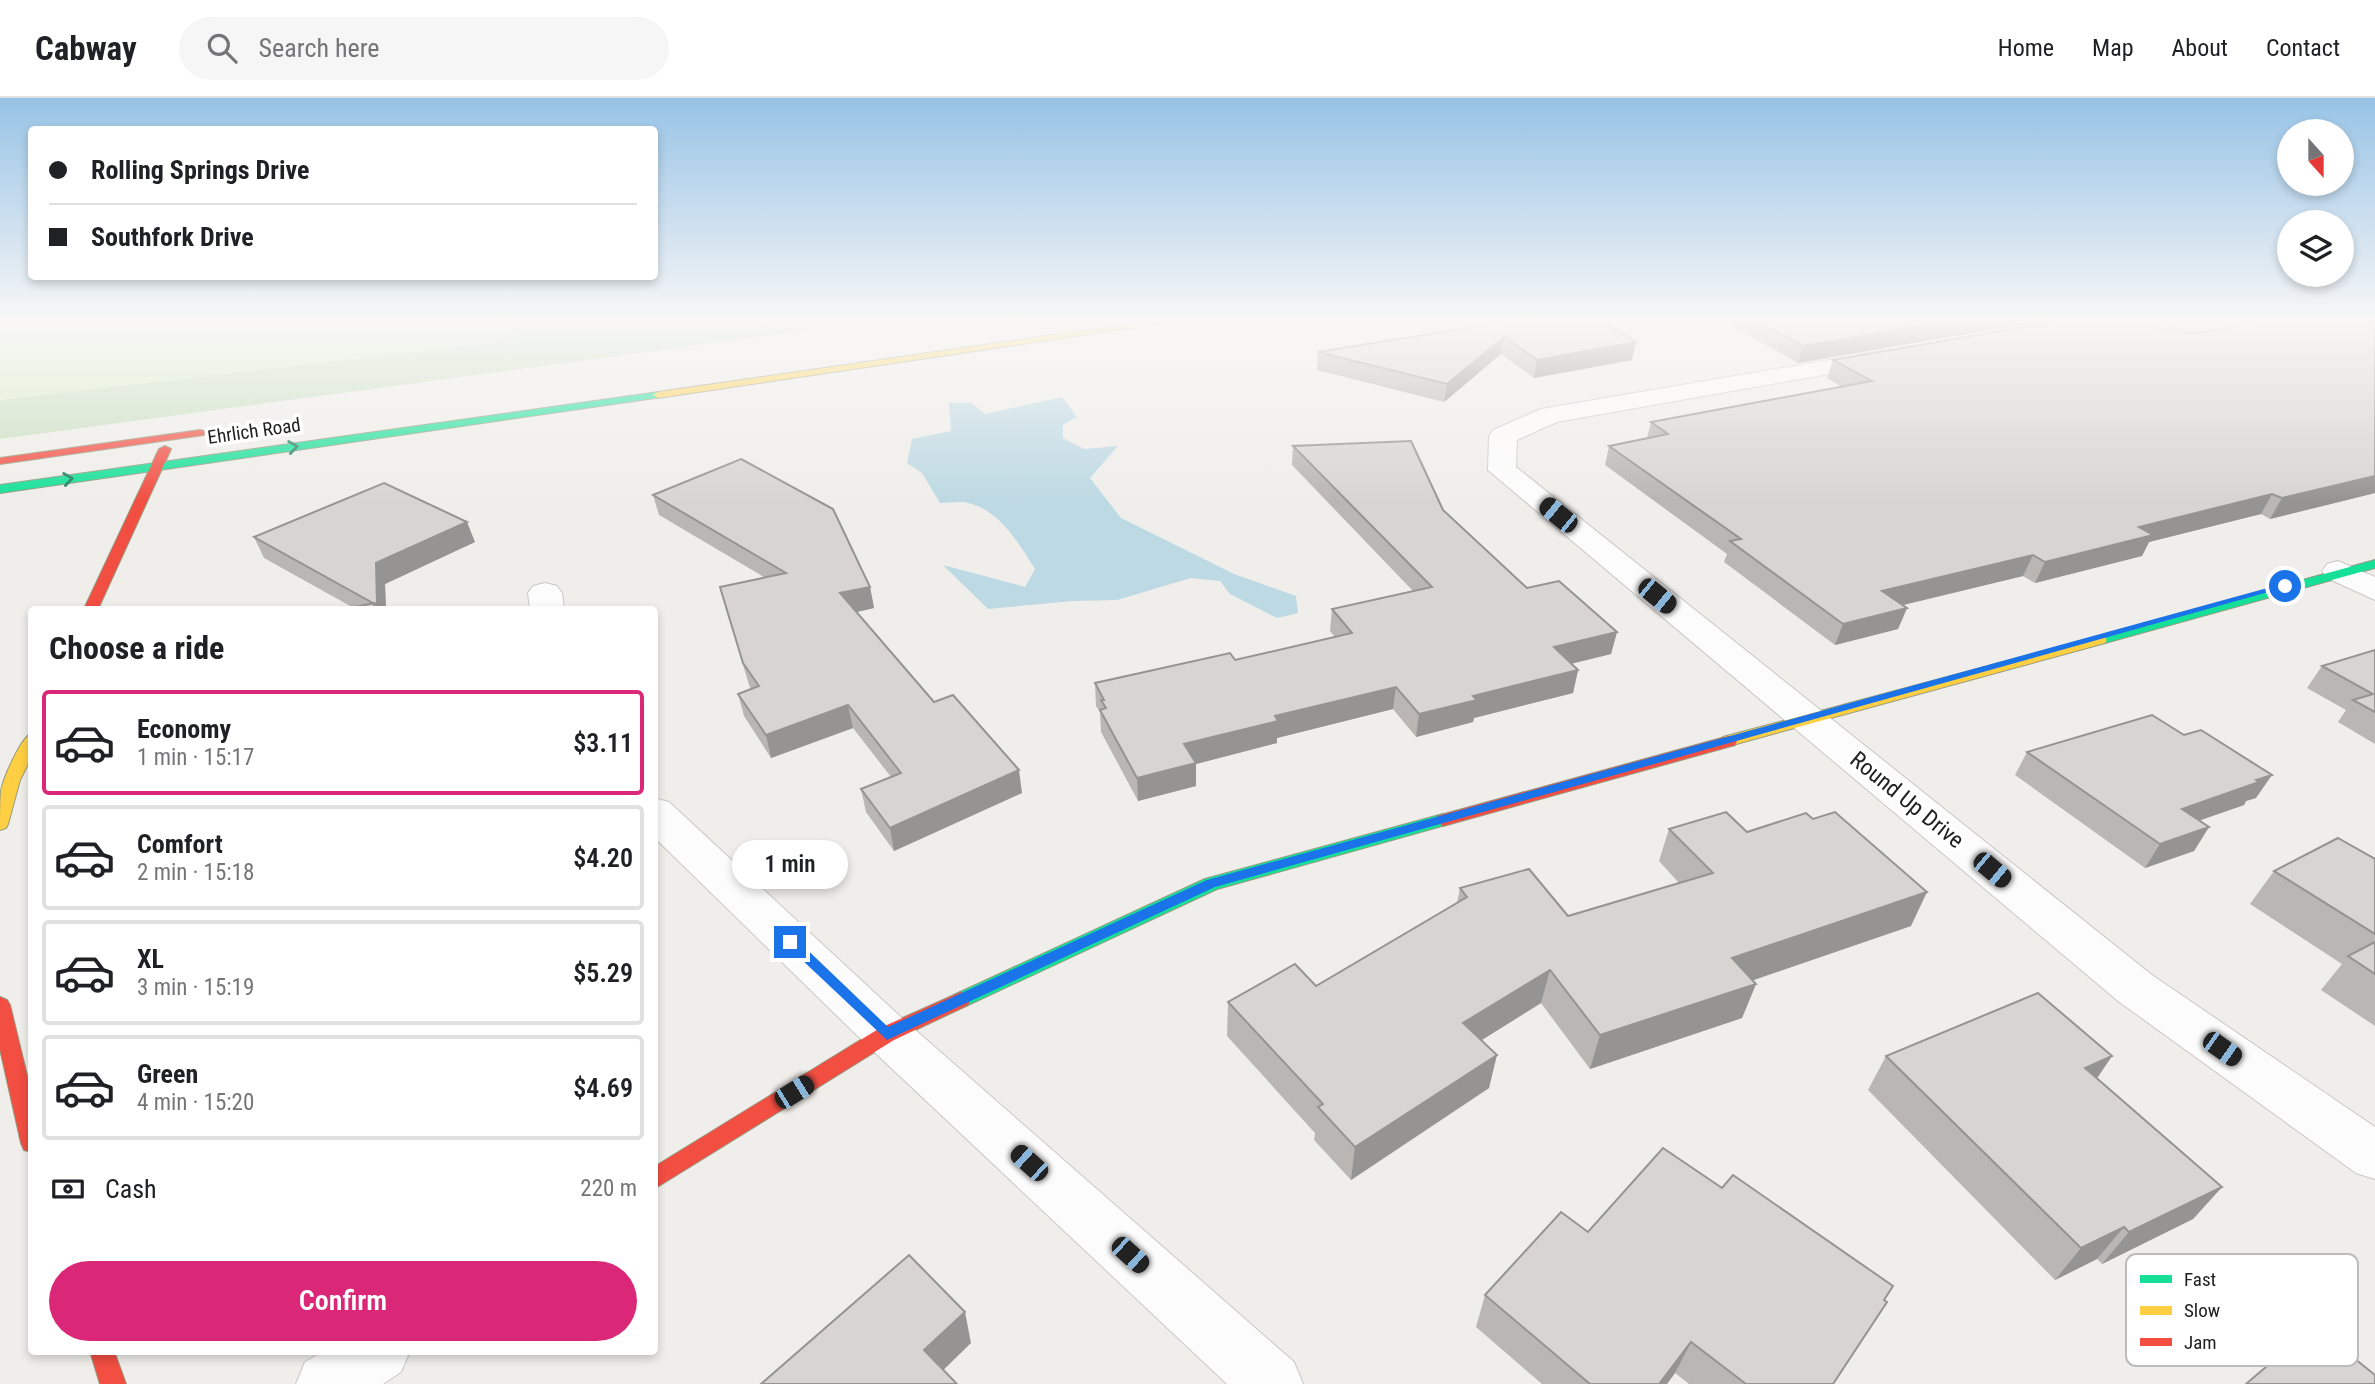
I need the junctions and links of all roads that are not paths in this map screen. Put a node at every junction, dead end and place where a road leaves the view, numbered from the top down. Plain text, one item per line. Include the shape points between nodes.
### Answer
1 (762, 380) edge
2 (1753, 380) edge
3 (212, 432) dead end
4 (170, 438) junction
5 (0, 461) edge
6 (156, 467) junction
7 (0, 489) edge
8 (2375, 564) edge
9 (2338, 572) junction
10 (2375, 590) edge
11 (92, 606) edge
12 (1807, 718) junction
13 (28, 746) edge
14 (658, 817) edge
15 (0, 824) edge
16 (0, 1005) edge
17 (887, 1034) junction
18 (28, 1126) edge
19 (2375, 1156) edge
20 (658, 1177) edge
21 (103, 1355) edge
22 (374, 1355) edge
23 (113, 1384) edge
24 (327, 1384) edge
25 (1272, 1384) edge

6 -> 1 street, Ehrlich Road
2 - 12 street, Round Up Drive via 1549,415 1503,436 1502,470
3 - 4 street, Ehrlich Road
4 - 5 street, Ehrlich Road
4 - 6 street
7 -> 6 street, Ehrlich Road
6 - 11 street
8 - 9 street
9 - 10 street
9 - 12 street
12 - 17 street via 1211,884
12 - 19 street, Round Up Drive via 2135,988
13 - 15 street
14 - 17 street
16 - 18 street
17 - 20 street
17 - 25 street
21 - 23 street
22 - 24 street

